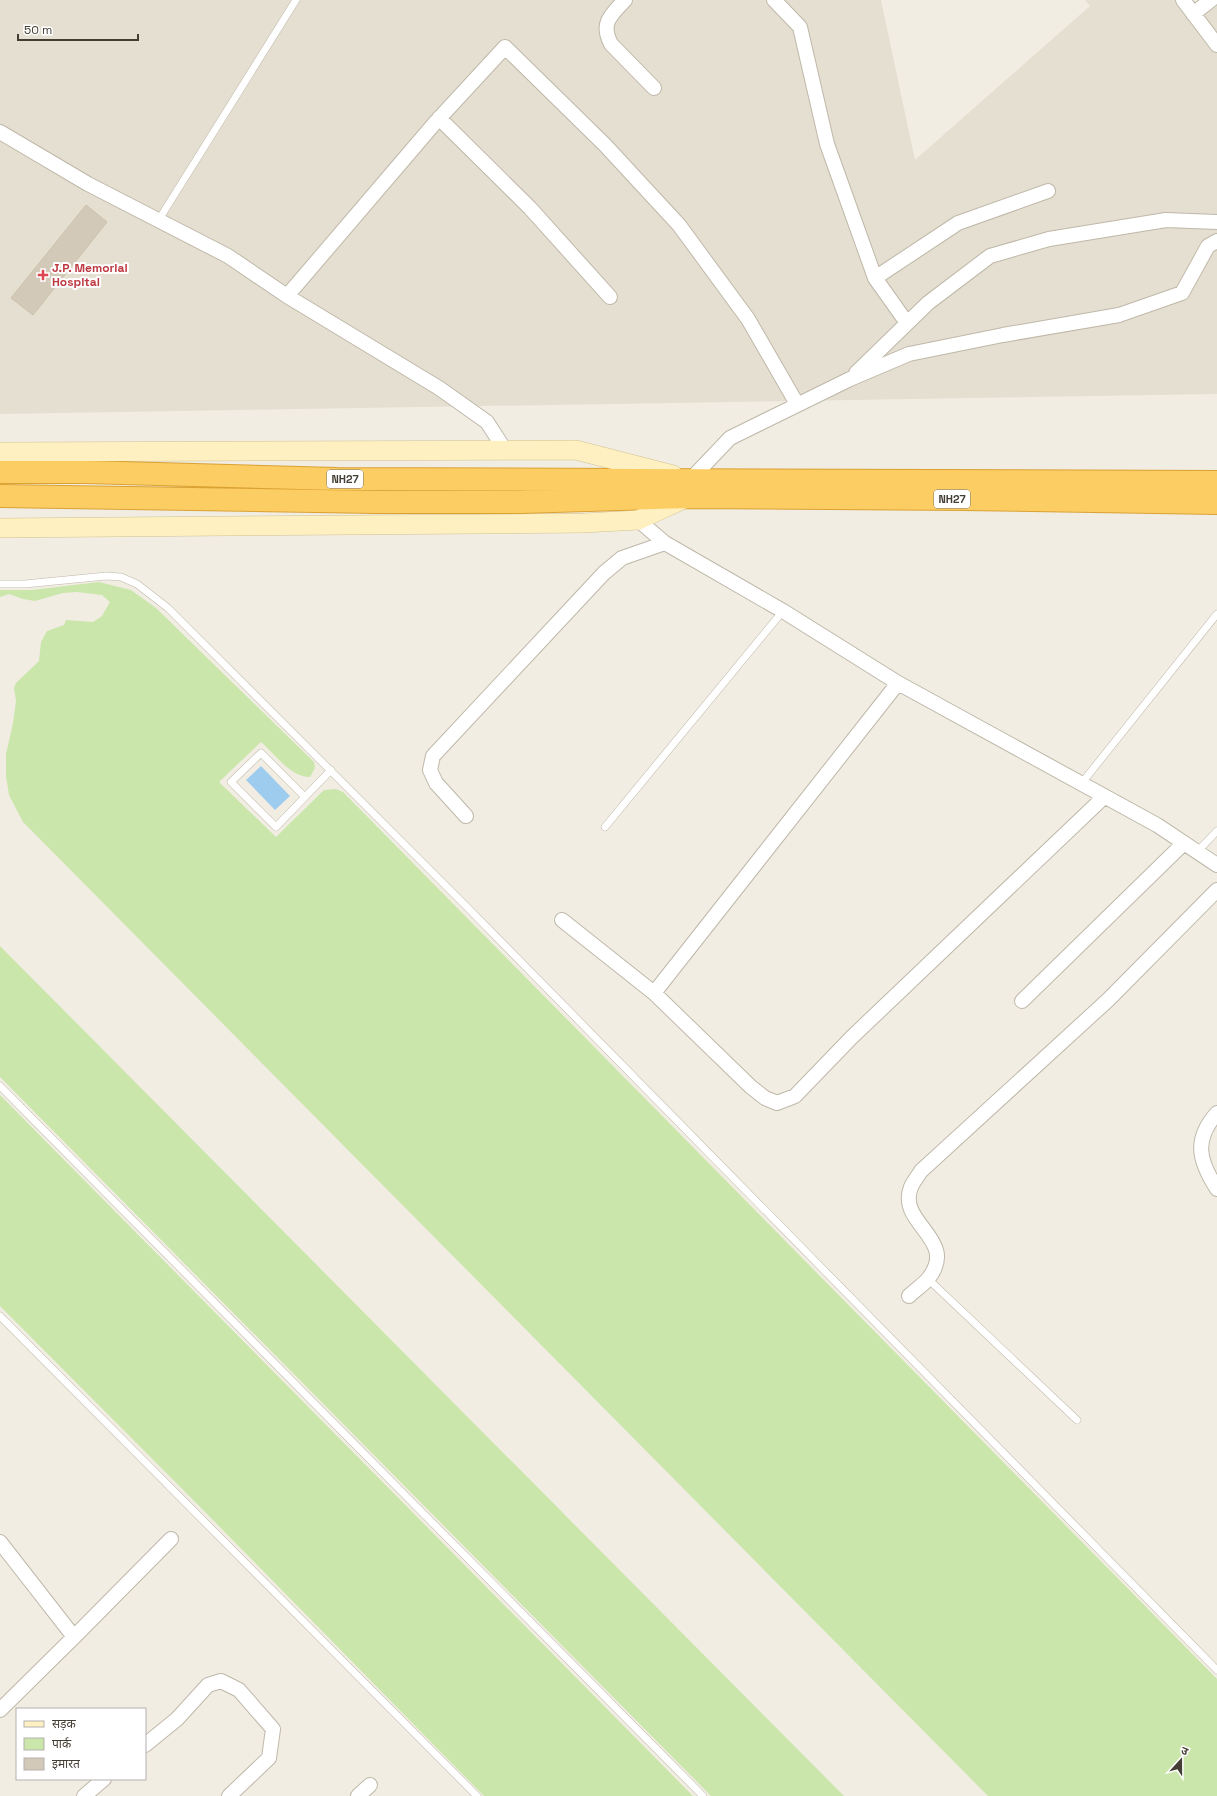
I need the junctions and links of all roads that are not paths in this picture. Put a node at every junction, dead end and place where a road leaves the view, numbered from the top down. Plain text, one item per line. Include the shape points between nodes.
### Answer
1 (296, 0) edge
2 (625, 0) edge
3 (774, 0) edge
4 (1183, 0) edge
5 (1211, 0) edge
6 (1193, 14) junction
7 (1217, 45) edge
8 (654, 88) dead end
9 (439, 118) junction
10 (0, 132) edge
11 (1048, 191) dead end
12 (158, 221) junction
13 (1217, 222) edge
14 (1217, 242) edge
15 (875, 278) junction
16 (287, 296) junction
17 (610, 296) dead end
18 (907, 323) junction
19 (850, 379) junction
20 (797, 404) junction
21 (504, 450) junction
22 (0, 452) edge
23 (0, 472) edge
24 (1217, 482) edge
25 (689, 489) junction
26 (0, 496) edge
27 (1217, 503) edge
28 (638, 520) junction
29 (0, 528) edge
30 (665, 543) junction
31 (0, 584) edge
32 (783, 611) junction
33 (1217, 614) edge
34 (898, 683) junction
35 (331, 770) junction
36 (1081, 784) junction
37 (305, 796) junction
38 (1104, 797) junction
39 (466, 816) dead end
40 (605, 827) dead end
41 (1217, 831) edge
42 (1184, 843) junction
43 (1197, 852) junction
44 (1217, 865) edge
45 (1217, 890) edge
46 (562, 920) dead end
47 (654, 993) junction
48 (1022, 1001) dead end
49 (0, 1086) edge
50 (1217, 1113) edge
51 (1217, 1189) edge
52 (928, 1279) junction
53 (909, 1296) dead end
54 (0, 1316) edge
55 (1077, 1420) dead end
56 (171, 1539) dead end
57 (0, 1542) edge
58 (74, 1637) junction
59 (1217, 1670) edge
60 (0, 1710) edge
61 (146, 1744) edge
62 (103, 1780) edge
63 (370, 1785) dead end
64 (84, 1796) edge
65 (229, 1796) edge
66 (358, 1796) edge
67 (477, 1796) edge
68 (703, 1796) edge

1 - 12 lane
2 - 8 street via 610,16 606,26 607,36 611,44
3 - 15 street via 800,27 827,144
4 - 6 street
5 - 6 street
6 - 7 street
9 - 16 street
9 - 17 street via 530,208
9 - 20 street via 505,47 604,144 679,225 748,319
10 - 12 street via 88,184
11 - 15 street via 958,222
12 - 16 street via 228,256
13 - 18 street via 1166,220 1050,239 990,256 928,303
14 - 19 street via 1208,246 1182,293 1119,315 909,354
15 - 18 street
16 - 21 street via 439,388 487,422
18 - 19 street
19 - 20 street
20 - 25 street via 730,438
21 - 22 street
21 - 25 street via 576,450
23 - 25 highway, NH27 via 86,472
24 - 25 highway, NH27
25 - 26 highway, NH27 via 506,502
25 - 27 highway, NH27 via 964,499
25 - 28 street
28 - 29 street via 444,525
28 - 30 street
30 - 32 street
30 - 39 street via 622,558 604,573 433,756 430,770 436,783
31 - 35 lane via 106,576 121,577 137,584 168,608
32 - 34 street
32 - 40 lane
33 - 36 lane
34 - 36 street
34 - 47 street
35 - 37 lane
35 - 59 lane
36 - 38 street
37 - 37 lane via 276,827 231,782 261,753
38 - 42 street via 1157,825
38 - 47 street via 852,1037 795,1096 777,1103 765,1098
41 - 43 lane
42 - 43 street
42 - 48 street
43 - 44 street
45 - 52 street via 1108,1000 921,1171 910,1187 908,1203 914,1217 930,1236 937,1253 935,1266
46 - 47 street
49 - 68 lane
50 - 51 street via 1211,1119 1201,1141 1200,1156
52 - 53 street
52 - 55 lane
54 - 67 lane
56 - 58 street
57 - 58 street
58 - 60 street
61 - 65 street via 177,1718 208,1685 221,1681 239,1690 273,1729 269,1758
62 - 64 street
63 - 66 street

